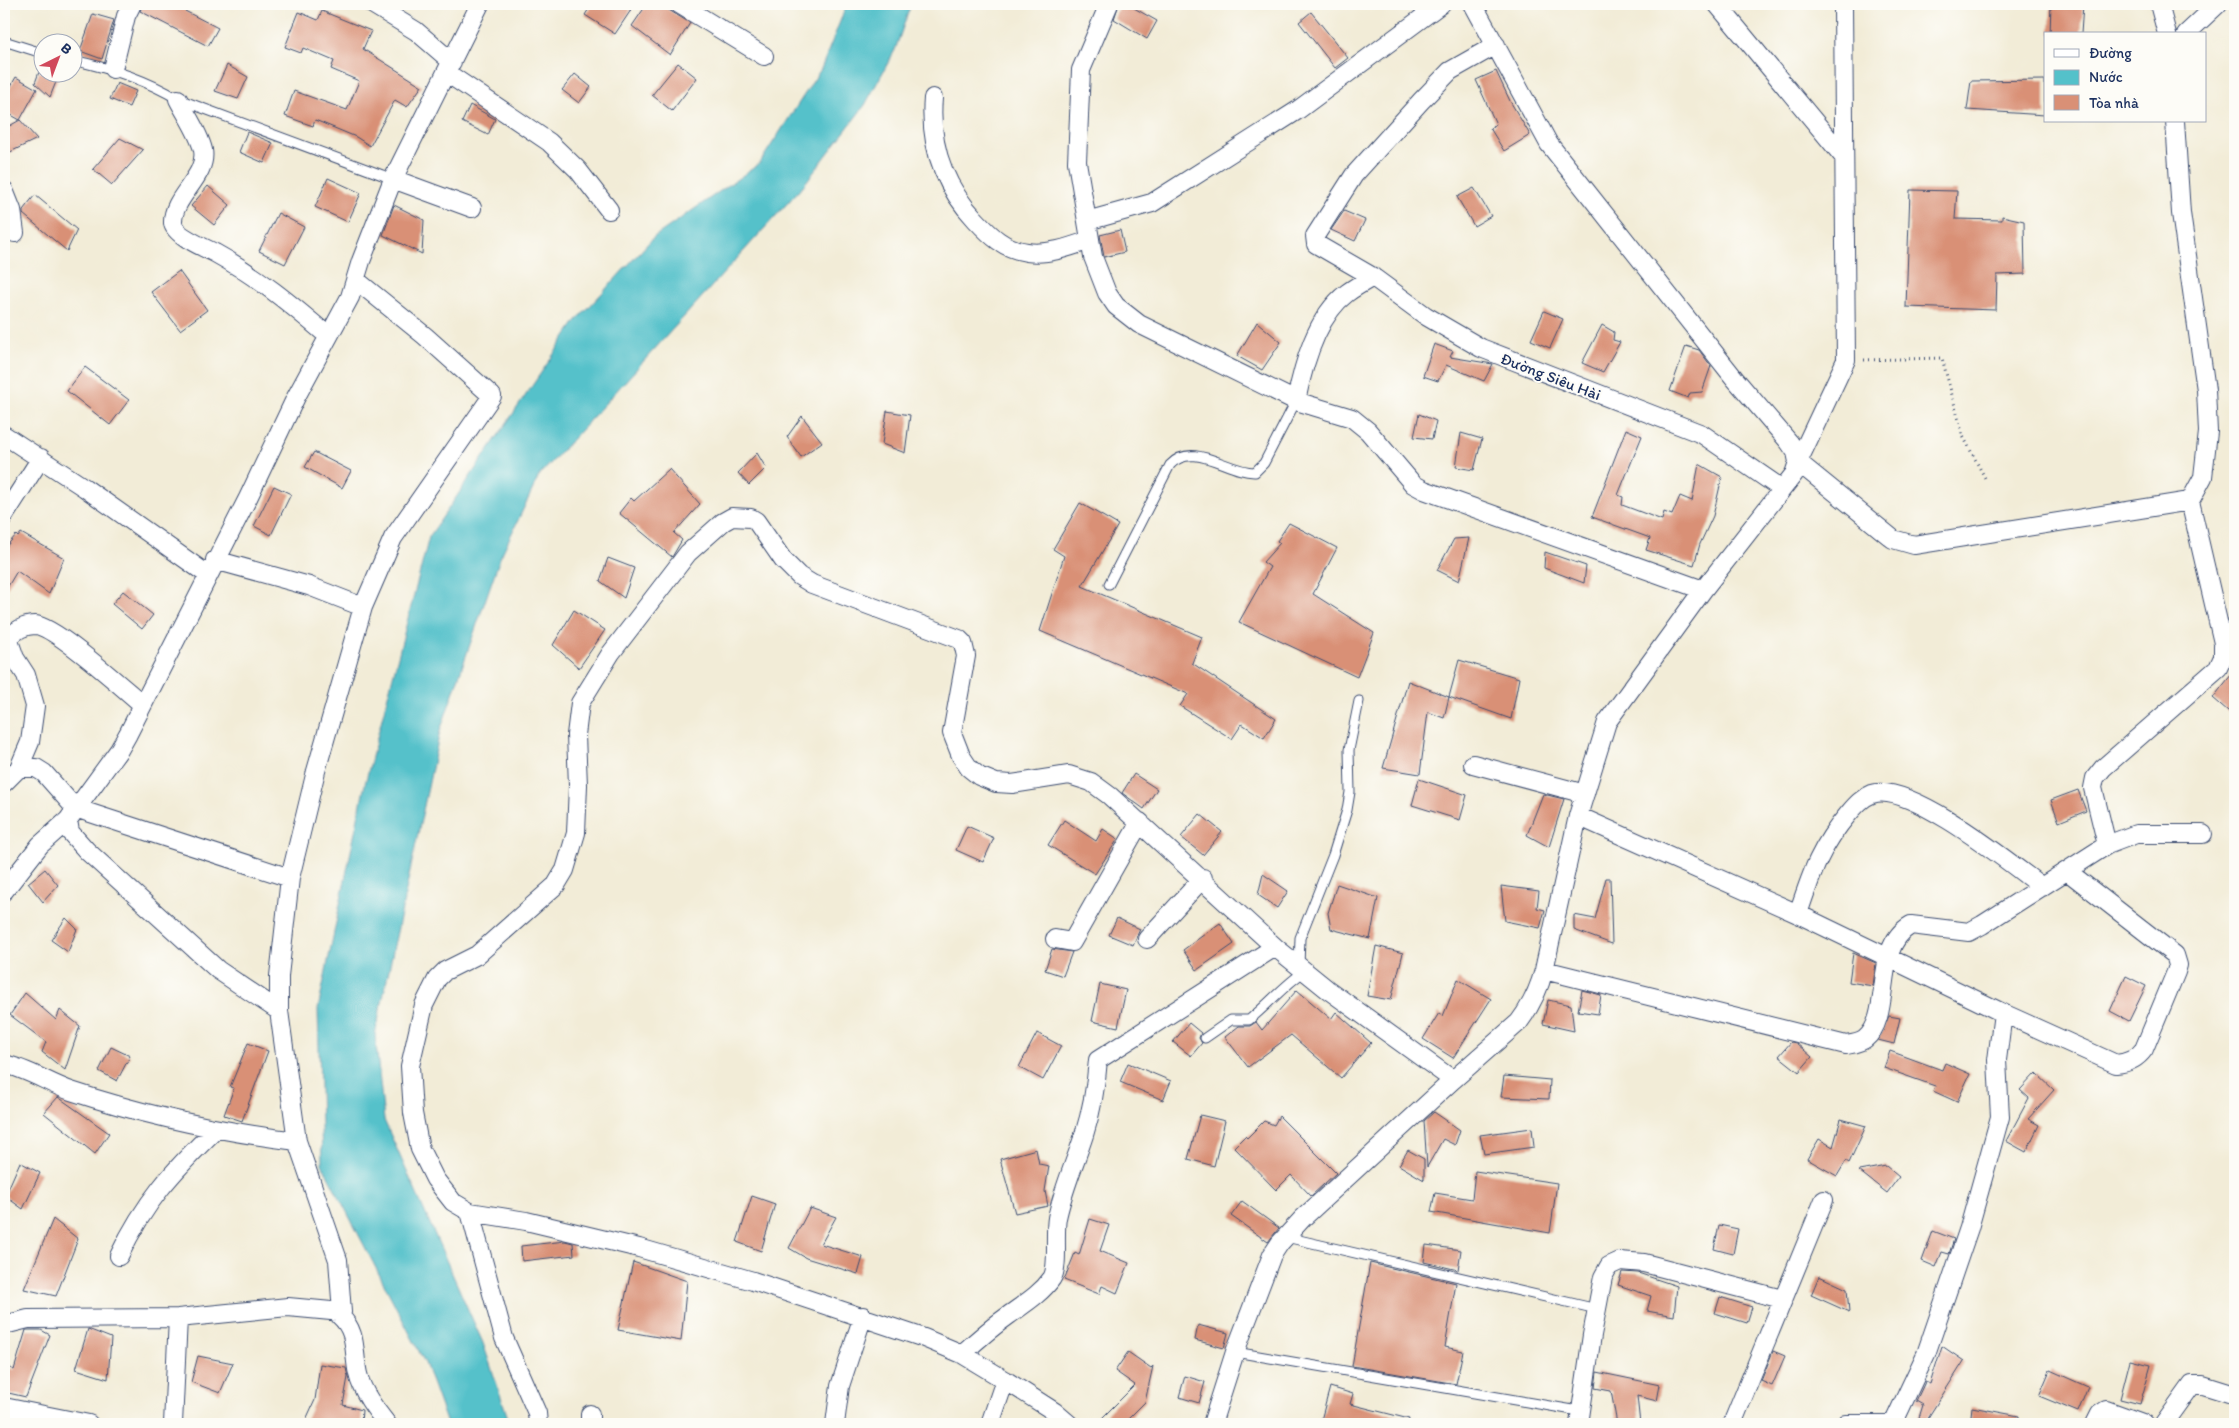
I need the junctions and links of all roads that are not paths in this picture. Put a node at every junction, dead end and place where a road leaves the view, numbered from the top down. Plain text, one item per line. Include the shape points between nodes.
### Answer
1 (132, 4) edge
2 (372, 4) edge
3 (480, 4) edge
4 (679, 4) edge
5 (1109, 4) edge
6 (1441, 4) edge
7 (1473, 4) edge
8 (1717, 4) edge
9 (1843, 4) edge
10 (2159, 4) edge
11 (2218, 4) edge
12 (2166, 32) edge
13 (2188, 32) edge
14 (4, 41) edge
15 (1496, 45) junction
16 (32, 50) edge
17 (764, 56) dead end
18 (82, 62) edge
19 (450, 68) junction
20 (114, 69) junction
21 (933, 98) dead end
22 (178, 99) junction
23 (2175, 122) edge
24 (1843, 156) junction
25 (393, 180) junction
26 (4, 190) edge
27 (472, 208) dead end
28 (609, 210) dead end
29 (1087, 221) junction
30 (15, 233) dead end
31 (1090, 240) junction
32 (1373, 277) junction
33 (356, 280) junction
34 (328, 336) junction
35 (1296, 401) junction
36 (4, 435) edge
37 (41, 458) junction
38 (1798, 462) junction
39 (1782, 489) junction
40 (2190, 500) junction
41 (4, 516) edge
42 (211, 568) junction
43 (1109, 584) dead end
44 (1703, 590) junction
45 (363, 607) junction
46 (1359, 701) dead end
47 (142, 704) junction
48 (1473, 764) dead end
49 (19, 768) junction
50 (4, 783) edge
51 (1584, 794) junction
52 (72, 814) junction
53 (1578, 816) junction
54 (1140, 822) junction
55 (2203, 834) dead end
56 (2107, 845) junction
57 (2068, 871) junction
58 (290, 878) junction
59 (1203, 878) junction
60 (2042, 887) junction
61 (4, 891) edge
62 (1798, 914) junction
63 (1147, 939) dead end
64 (1055, 940) dead end
65 (1275, 947) junction
66 (1888, 958) junction
67 (1302, 968) junction
68 (1544, 970) junction
69 (279, 1011) junction
70 (2003, 1013) junction
71 (1205, 1038) dead end
72 (4, 1064) edge
73 (1453, 1080) junction
74 (216, 1129) junction
75 (297, 1141) junction
76 (1824, 1200) dead end
77 (470, 1212) junction
78 (1286, 1237) junction
79 (119, 1256) dead end
80 (1782, 1299) junction
81 (1597, 1309) junction
82 (342, 1312) junction
83 (864, 1316) junction
84 (178, 1318) junction
85 (4, 1325) edge
86 (1235, 1352) junction
87 (962, 1354) junction
88 (1005, 1380) junction
89 (2235, 1394) edge
90 (4, 1407) edge
91 (1579, 1418) edge
92 (89, 1424) edge
93 (173, 1424) edge
94 (387, 1424) edge
95 (538, 1424) edge
96 (835, 1424) edge
97 (990, 1424) edge
98 (1069, 1424) edge
99 (1212, 1424) edge
100 (1732, 1424) edge
101 (1846, 1424) edge
102 (1886, 1424) edge
103 (1893, 1424) edge
104 (2095, 1424) edge
105 (2145, 1424) edge
106 (2164, 1424) edge

1 - 20 street via 126,16
2 - 19 street via 416,31
3 - 19 street
4 - 17 street
5 - 29 street via 1081,70 1077,162
6 - 29 street via 1298,110 1152,203
7 - 15 street
8 - 24 street
9 - 24 street
10 - 12 street
11 - 13 street
14 - 16 lane
15 - 32 street, Đường Siêu Hài via 1450,71 1354,174 1315,236 1316,244
15 - 38 street via 1549,144 1735,379 1789,442
18 - 20 lane
19 - 25 street
19 - 28 street via 549,142 578,170
20 - 22 lane via 155,85
21 - 31 street via 931,118 942,170 961,204 991,236 1012,249 1032,252 1066,249
22 - 25 lane
22 - 34 street via 200,142 203,156 200,169 176,210 175,228 183,236 263,282
23 - 40 street via 2181,213 2206,390 2208,432 2203,477
24 - 38 street via 1846,360
25 - 27 street
25 - 33 street
26 - 30 street via 12,210
29 - 31 street
31 - 35 street via 1107,293 1129,317
32 - 35 street via 1345,294 1318,331 1305,359
32 - 39 street, Đường Siêu Hài via 1426,316 1481,348 1702,434
33 - 34 street
33 - 45 street via 492,396 393,538
34 - 42 street
35 - 43 lane via 1264,463 1255,472 1196,456 1175,459
35 - 44 street via 1352,418 1368,431 1413,484 1424,490
36 - 37 street
37 - 41 street
37 - 42 street
38 - 39 street via 1794,474
38 - 40 street via 1893,539 1914,545
39 - 44 street
40 - 56 street via 2223,644 2222,658 2218,668 2102,768 2093,788
42 - 45 street via 309,586
42 - 47 street
44 - 51 street via 1607,722
45 - 58 street via 316,771
46 - 67 lane via 1349,750 1347,810 1300,938
47 - 49 street via 60,638 36,625 18,628 8,638 26,675 35,706 30,742
47 - 52 street via 119,750
48 - 51 street
49 - 50 street
49 - 52 street via 36,768 44,772
51 - 53 street
52 - 58 street
52 - 61 street via 40,845
52 - 69 street via 70,832 87,851 204,957
53 - 62 street
53 - 68 street
54 - 59 street
54 - 64 street via 1072,942
54 - 77 street via 1091,782 1069,775 1012,784 996,783 980,776 961,756 952,733 966,656 959,639 812,584 783,560 756,521 741,517 723,522 688,553 611,653 580,703 576,735 576,832 571,854 556,884 477,955 445,970 437,978 424,1005 410,1066 413,1113 420,1149 445,1193
55 - 56 street via 2136,834
56 - 57 street
57 - 60 street
57 - 70 street via 2175,955 2178,961 2144,1049 2133,1060 2116,1064
58 - 69 street via 279,976
59 - 63 street
59 - 65 street
60 - 62 street via 1967,830 1886,792 1862,798 1838,826 1813,867
60 - 66 street via 1968,932 1911,925 1898,936
62 - 66 street
65 - 67 street
65 - 87 street via 1098,1060 1091,1112 1069,1174 1058,1218 1054,1239 1056,1266 1052,1277 1040,1292
66 - 68 street via 1876,1022 1864,1040 1846,1044
66 - 70 street
67 - 71 lane via 1271,1002 1249,1020 1231,1020
67 - 73 street via 1360,1015
68 - 73 street via 1528,1011 1519,1022
69 - 75 street
70 - 103 street via 1997,1060 2000,1117 1969,1228 1926,1354
72 - 74 street via 28,1071 70,1091
73 - 78 street
74 - 75 street
74 - 79 street via 178,1166 147,1204
75 - 82 street via 338,1260
76 - 80 street
77 - 83 street via 526,1221 639,1248
77 - 95 street via 504,1338 537,1413
78 - 81 lane
78 - 86 street via 1272,1256
80 - 81 street via 1644,1263 1620,1261 1609,1266 1603,1277
80 - 100 street
81 - 91 street
82 - 84 street via 288,1307
82 - 94 street via 340,1316 349,1326 353,1338 358,1376
83 - 87 street
83 - 96 street via 840,1386
84 - 85 street via 28,1319
84 - 93 street
86 - 91 lane
86 - 99 street
87 - 88 street
88 - 97 street
88 - 98 street
89 - 106 street via 2192,1385
90 - 92 street
101 - 102 street
104 - 105 street via 2106,1410

